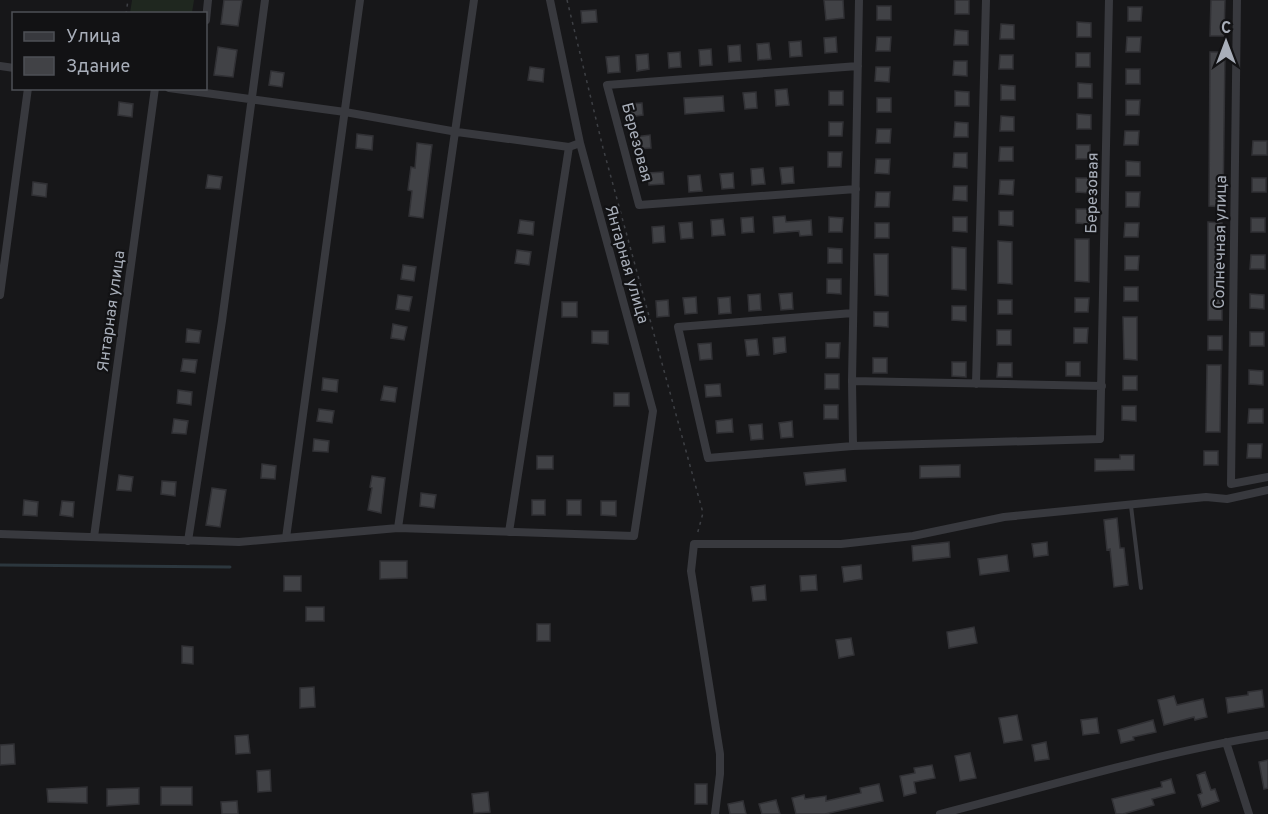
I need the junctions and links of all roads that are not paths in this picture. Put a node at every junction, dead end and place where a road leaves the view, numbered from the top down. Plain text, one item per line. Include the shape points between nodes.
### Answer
1 (264, 0) edge
2 (360, 0) edge
3 (474, 0) edge
4 (550, 0) edge
5 (859, 0) edge
6 (986, 0) edge
7 (1109, 0) edge
8 (1237, 0) edge
9 (858, 66) junction
10 (28, 90) edge
11 (155, 90) edge
12 (195, 90) edge
13 (251, 99) junction
14 (345, 112) junction
15 (457, 132) junction
16 (580, 143) junction
17 (569, 147) junction
18 (856, 189) junction
19 (2, 270) edge
20 (0, 295) edge
21 (853, 313) junction
22 (852, 381) junction
23 (976, 384) junction
24 (1102, 386) junction
25 (853, 446) junction
26 (1268, 477) edge
27 (1268, 490) edge
28 (1130, 505) junction
29 (398, 528) junction
30 (509, 532) junction
31 (0, 534) edge
32 (94, 537) junction
33 (286, 538) junction
34 (188, 541) junction
35 (1141, 588) dead end
36 (1268, 735) edge
37 (1226, 742) junction
38 (715, 814) edge
39 (940, 814) edge
40 (1249, 814) edge

1 - 13 street
2 - 14 street
3 - 15 street
4 - 16 street, Янтарная улица
5 - 9 street
6 - 23 street
7 - 24 street, Березовая
8 - 26 street, Солнечная улица via 1231,484
9 - 18 street
9 - 18 street, Березовая via 607,85 639,205
10 - 19 street
11 - 32 street, Янтарная улица
12 - 13 street
13 - 14 street
13 - 34 street
14 - 15 street
14 - 33 street
15 - 17 street
15 - 29 street
16 - 17 street
16 - 30 street, Янтарная улица via 653,411 634,536
17 - 30 street
18 - 21 street
19 - 20 street
21 - 22 street
21 - 25 street, Березовая via 678,327 708,458
22 - 23 street
22 - 25 street
23 - 24 street
24 - 25 street, Березовая via 1100,439
27 - 28 street via 1227,499
28 - 35 lane
28 - 38 street via 1004,517 912,536 841,544 694,544 691,571 720,754
29 - 30 street
29 - 33 street
31 - 32 street
32 - 34 street
33 - 34 street
36 - 37 street
37 - 39 street
37 - 40 street

